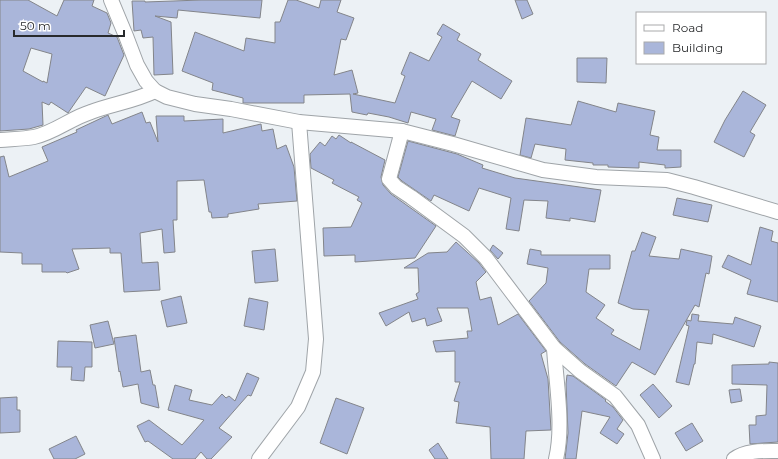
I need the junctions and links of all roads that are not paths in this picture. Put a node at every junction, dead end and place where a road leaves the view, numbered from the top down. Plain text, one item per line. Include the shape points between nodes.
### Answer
1 (110, 0) edge
2 (155, 91) junction
3 (299, 122) junction
4 (402, 131) junction
5 (0, 140) edge
6 (778, 212) edge
7 (554, 348) junction
8 (778, 451) edge
9 (259, 459) edge
10 (556, 459) edge
11 (653, 459) edge
12 (734, 459) edge

1 - 2 street via 138,65 146,81
2 - 3 street via 195,104
2 - 5 street via 137,99 84,114 34,137
3 - 4 street
3 - 9 street via 316,339 313,372 298,407
4 - 6 street via 543,170 596,177 667,180
4 - 7 street via 389,179 396,187 464,236 486,258
7 - 10 street via 559,422
7 - 11 street via 615,396 638,425
8 - 12 street via 755,452

